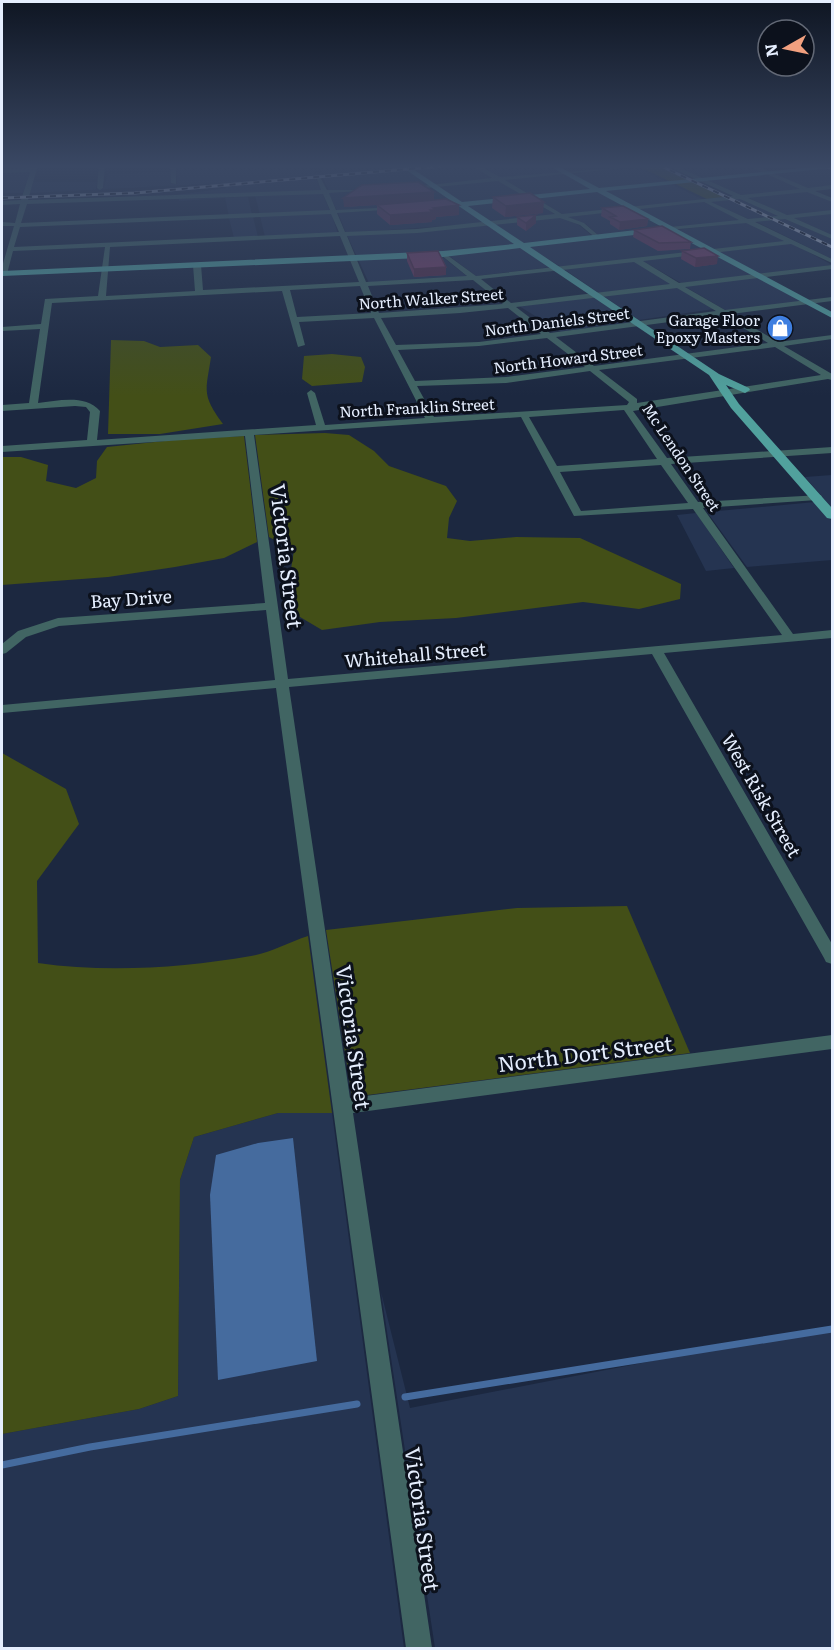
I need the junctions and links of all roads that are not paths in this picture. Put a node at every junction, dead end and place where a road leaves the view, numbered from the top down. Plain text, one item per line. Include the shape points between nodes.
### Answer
1 (10, 242) edge
2 (92, 242) edge
3 (176, 242) edge
4 (346, 242) edge
5 (517, 242) edge
6 (550, 242) edge
7 (696, 242) edge
8 (793, 242) joint
9 (92, 245) junction
10 (522, 245) junction
11 (108, 248) dead end
12 (10, 249) junction
13 (714, 251) junction
14 (443, 254) junction
15 (352, 258) junction
16 (636, 260) junction
17 (832, 261) edge
18 (196, 265) junction
19 (832, 267) edge
20 (558, 268) junction
21 (105, 269) junction
22 (2, 274) edge
23 (759, 275) junction
24 (474, 278) junction
25 (679, 285) junction
26 (364, 286) junction
27 (286, 290) junction
28 (199, 293) junction
29 (597, 295) junction
30 (102, 298) junction
31 (832, 299) edge
32 (809, 302) junction
33 (510, 305) junction
34 (725, 313) junction
35 (376, 315) junction
36 (832, 315) edge
37 (293, 321) junction
38 (640, 324) junction
39 (44, 326) junction
40 (2, 329) edge
41 (550, 336) junction
42 (832, 336) edge
43 (777, 344) junction
44 (301, 345) dead end
45 (392, 348) junction
46 (688, 356) junction
47 (595, 370) junction
48 (712, 373) junction
49 (832, 377) edge
50 (413, 384) junction
51 (744, 390) junction
52 (727, 392) junction
53 (311, 393) dead end
54 (33, 406) junction
55 (631, 407) junction
56 (2, 408) edge
57 (524, 415) junction
58 (431, 421) junction
59 (321, 427) junction
60 (249, 432) junction
61 (92, 443) junction
62 (2, 449) edge
63 (832, 450) edge
64 (778, 454) junction
65 (665, 462) junction
66 (555, 469) junction
67 (817, 497) junction
68 (698, 507) junction
69 (832, 514) edge
70 (272, 606) junction
71 (832, 634) edge
72 (789, 638) junction
73 (2, 650) edge
74 (657, 651) junction
75 (282, 684) junction
76 (2, 710) edge
77 (832, 958) edge
78 (832, 1042) edge
79 (342, 1107) junction
80 (419, 1648) edge

1 - 12 street
2 - 9 street
3 - 9 street
4 - 15 street
5 - 10 main road
6 - 10 main road
7 - 13 main road
8 - 13 street
8 - 17 street
9 - 12 street
10 - 14 main road
10 - 20 main road
11 - 21 street
12 - 22 street
13 - 16 street
13 - 23 main road
14 - 15 main road
14 - 24 street, Mc Lendon Street
15 - 18 main road
15 - 26 street
16 - 20 street
16 - 25 street
18 - 21 main road
18 - 28 street
19 - 23 street, North Walker Street
20 - 24 street
20 - 29 main road
21 - 22 main road
21 - 30 street
23 - 25 street, North Walker Street
23 - 32 main road
24 - 26 street
24 - 33 street, Mc Lendon Street
25 - 29 street, North Walker Street
25 - 34 street
26 - 27 street
26 - 35 street
27 - 28 street
27 - 37 street
28 - 30 street
29 - 33 street, North Walker Street
29 - 38 main road
30 - 39 street via 48,301
31 - 32 street, North Daniels Street
32 - 34 street, North Daniels Street
32 - 36 main road
33 - 35 street, North Walker Street
33 - 41 street, Mc Lendon Street
34 - 38 street, North Daniels Street
34 - 43 street
35 - 37 street, North Walker Street
35 - 45 street
37 - 44 street
38 - 41 street, North Daniels Street
38 - 46 main road
39 - 40 street
39 - 54 street
41 - 45 street, North Daniels Street
41 - 47 street, Mc Lendon Street
42 - 43 street, North Howard Street
43 - 46 street, North Howard Street
43 - 49 street
45 - 50 street
46 - 47 street, North Howard Street
46 - 48 main road
47 - 50 street, North Howard Street via 507,380
47 - 55 street, Mc Lendon Street via 634,401
48 - 51 main road
48 - 52 main road
49 - 51 street, North Franklin Street
50 - 58 street
51 - 52 street, North Franklin Street
52 - 55 street, North Franklin Street
52 - 64 main road
53 - 59 street
54 - 56 street
54 - 61 street via 89,405 95,411
55 - 57 street, North Franklin Street
55 - 65 street, Mc Lendon Street via 628,411
57 - 58 street, North Franklin Street
57 - 66 street
58 - 59 street, North Franklin Street
59 - 60 street, North Franklin Street
60 - 61 street, North Franklin Street
60 - 70 street, Victoria Street
61 - 62 street, North Franklin Street
63 - 64 street
64 - 65 street
64 - 67 main road
65 - 66 street
65 - 68 street, Mc Lendon Street
66 - 68 street via 578,514
67 - 68 street
67 - 69 main road
68 - 72 street, Mc Lendon Street
70 - 73 street, Bay Drive via 58,622 22,634
70 - 75 street, Victoria Street
71 - 72 street, Whitehall Street
72 - 74 street, Whitehall Street
74 - 75 street, Whitehall Street
74 - 77 street, West Risk Street
75 - 76 street, Whitehall Street
75 - 79 street, Victoria Street
78 - 79 street, North Dort Street
79 - 80 street, Victoria Street

